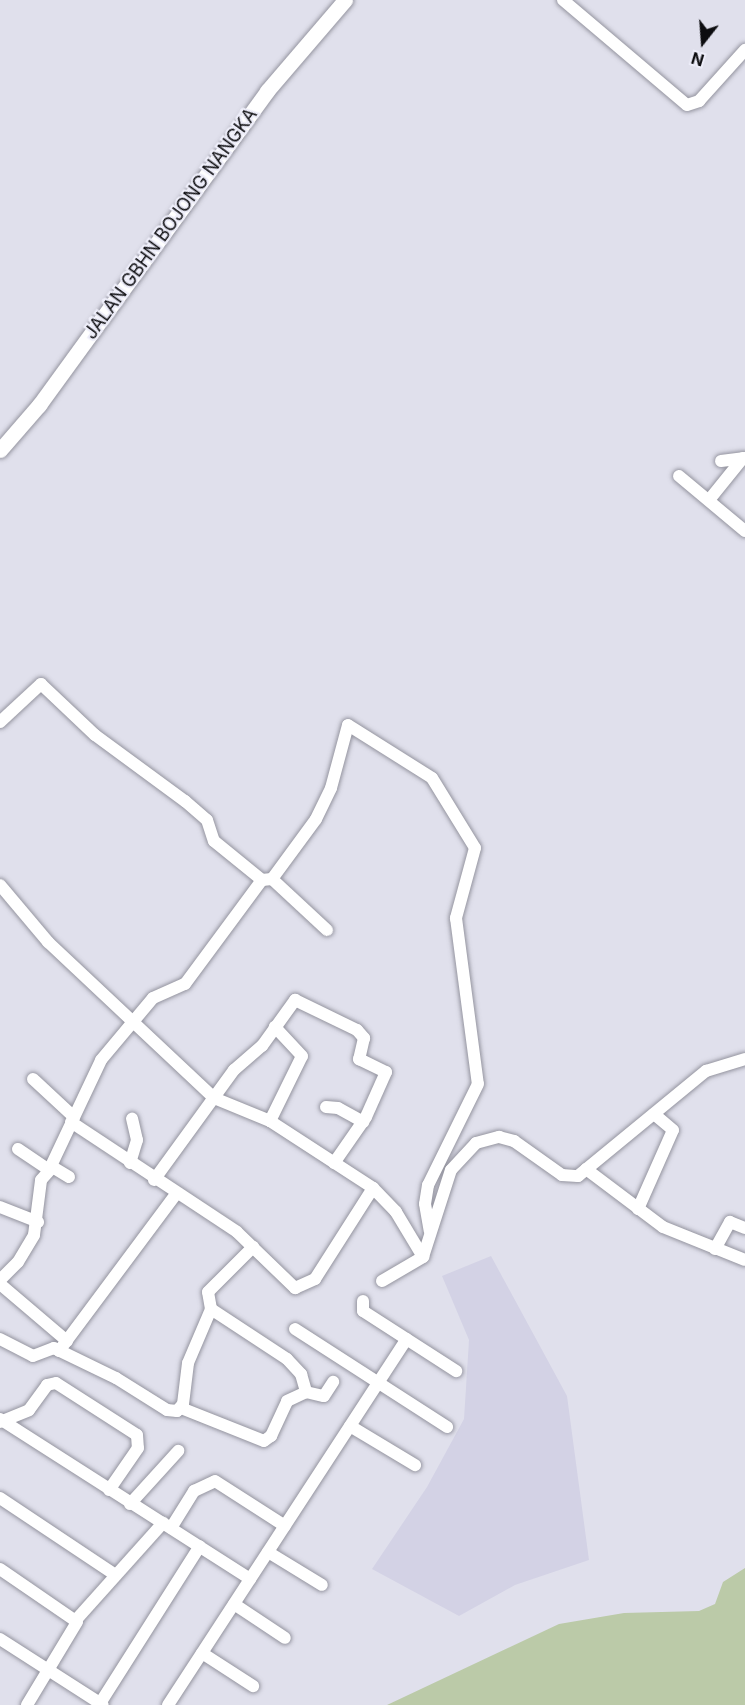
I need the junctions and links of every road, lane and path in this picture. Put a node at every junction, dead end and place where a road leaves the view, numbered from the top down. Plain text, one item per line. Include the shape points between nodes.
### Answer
1 (345, 0) edge
2 (563, 0) edge
3 (745, 50) edge
4 (0, 450) edge
5 (744, 458) edge
6 (721, 461) dead end
7 (679, 476) dead end
8 (709, 500) junction
9 (745, 531) edge
10 (0, 722) edge
11 (267, 880) junction
12 (1, 887) edge
13 (327, 930) dead end
14 (131, 1022) junction
15 (275, 1027) junction
16 (745, 1059) edge
17 (33, 1079) dead end
18 (214, 1098) junction
19 (326, 1107) dead end
20 (654, 1114) junction
21 (73, 1119) junction
22 (132, 1119) dead end
23 (270, 1121) junction
24 (363, 1122) junction
25 (18, 1149) dead end
26 (334, 1163) junction
27 (130, 1164) junction
28 (50, 1169) junction
29 (586, 1169) junction
30 (69, 1178) dead end
31 (154, 1180) junction
32 (373, 1188) junction
33 (176, 1194) junction
34 (0, 1207) edge
35 (638, 1209) junction
36 (38, 1222) junction
37 (745, 1228) edge
38 (430, 1232) junction
39 (253, 1247) junction
40 (715, 1249) junction
41 (423, 1257) junction
42 (745, 1260) edge
43 (382, 1281) dead end
44 (0, 1282) edge
45 (363, 1301) dead end
46 (211, 1310) junction
47 (296, 1329) dead end
48 (0, 1339) edge
49 (407, 1339) junction
50 (63, 1346) junction
51 (456, 1371) dead end
52 (333, 1382) dead end
53 (378, 1383) junction
54 (306, 1392) junction
55 (181, 1408) junction
56 (1, 1420) edge
57 (350, 1426) junction
58 (447, 1427) dead end
59 (178, 1450) dead end
60 (415, 1465) dead end
61 (109, 1490) junction
62 (0, 1498) edge
63 (130, 1504) junction
64 (167, 1525) junction
65 (285, 1526) junction
66 (200, 1546) junction
67 (268, 1552) junction
68 (0, 1569) edge
69 (114, 1574) junction
70 (250, 1580) junction
71 (322, 1585) dead end
72 (234, 1605) junction
73 (75, 1621) junction
74 (285, 1638) dead end
75 (0, 1639) edge
76 (202, 1653) junction
77 (50, 1671) junction
78 (253, 1686) dead end
79 (101, 1704) edge
80 (172, 1704) edge
81 (27, 1705) edge

1 - 4 street, JALAN GBHN BOJONG NANGKA via 267,91 39,405
2 - 3 street via 687,105 699,101
5 - 6 street
5 - 8 street
7 - 8 street
8 - 9 street
10 - 11 street via 41,684 95,735 207,820 214,842
11 - 13 street
11 - 14 street via 185,984 156,995
11 - 38 street via 326,802 348,726 432,778 468,831 475,859 458,898 456,918 478,1084 428,1185 425,1204
12 - 14 street via 48,942
14 - 18 street
14 - 21 street via 101,1060
15 - 18 street
15 - 23 street via 303,1056
15 - 24 street via 295,1000 357,1030 364,1038 359,1059 386,1072
16 - 20 street via 706,1071
17 - 21 street
18 - 23 street
18 - 31 street
19 - 24 street via 334,1112 338,1108
20 - 29 street
20 - 35 street via 672,1130
21 - 27 street
21 - 28 street
22 - 27 street via 137,1140
23 - 26 street
24 - 26 street
25 - 28 street
26 - 32 street
27 - 31 street
28 - 30 street
28 - 36 street via 42,1180
29 - 35 street
29 - 38 street via 566,1177 514,1141 487,1138 465,1150 451,1170
31 - 33 street
32 - 39 street via 309,1285 295,1288 286,1284
32 - 41 street via 396,1212
33 - 39 street
33 - 50 street
34 - 36 street
35 - 40 street via 663,1227
36 - 44 street via 23,1255
37 - 40 street via 730,1222
38 - 41 street
39 - 46 street via 208,1292
40 - 42 street
41 - 43 street
44 - 50 street
45 - 49 street via 363,1311
46 - 54 street via 287,1359 301,1374
46 - 55 street via 188,1363
47 - 53 street
48 - 50 street via 33,1356
49 - 51 street
49 - 53 street
50 - 55 street via 167,1410
52 - 54 street via 322,1397
53 - 57 street
53 - 58 street
54 - 55 street via 287,1401 272,1436 264,1441
56 - 61 street
56 - 61 street via 29,1410 47,1385 56,1383 137,1435 138,1448
57 - 60 street
57 - 65 street
59 - 63 street
61 - 63 street
62 - 69 street
63 - 64 street
64 - 65 street via 194,1491 214,1480
64 - 66 street
64 - 69 street
65 - 67 street
66 - 70 street
66 - 79 street
67 - 70 street
67 - 71 street
68 - 73 street
69 - 73 street
70 - 72 street
72 - 74 street
72 - 76 street
73 - 77 street via 75,1629
75 - 77 street
76 - 78 street
76 - 80 street
77 - 79 street
77 - 81 street

